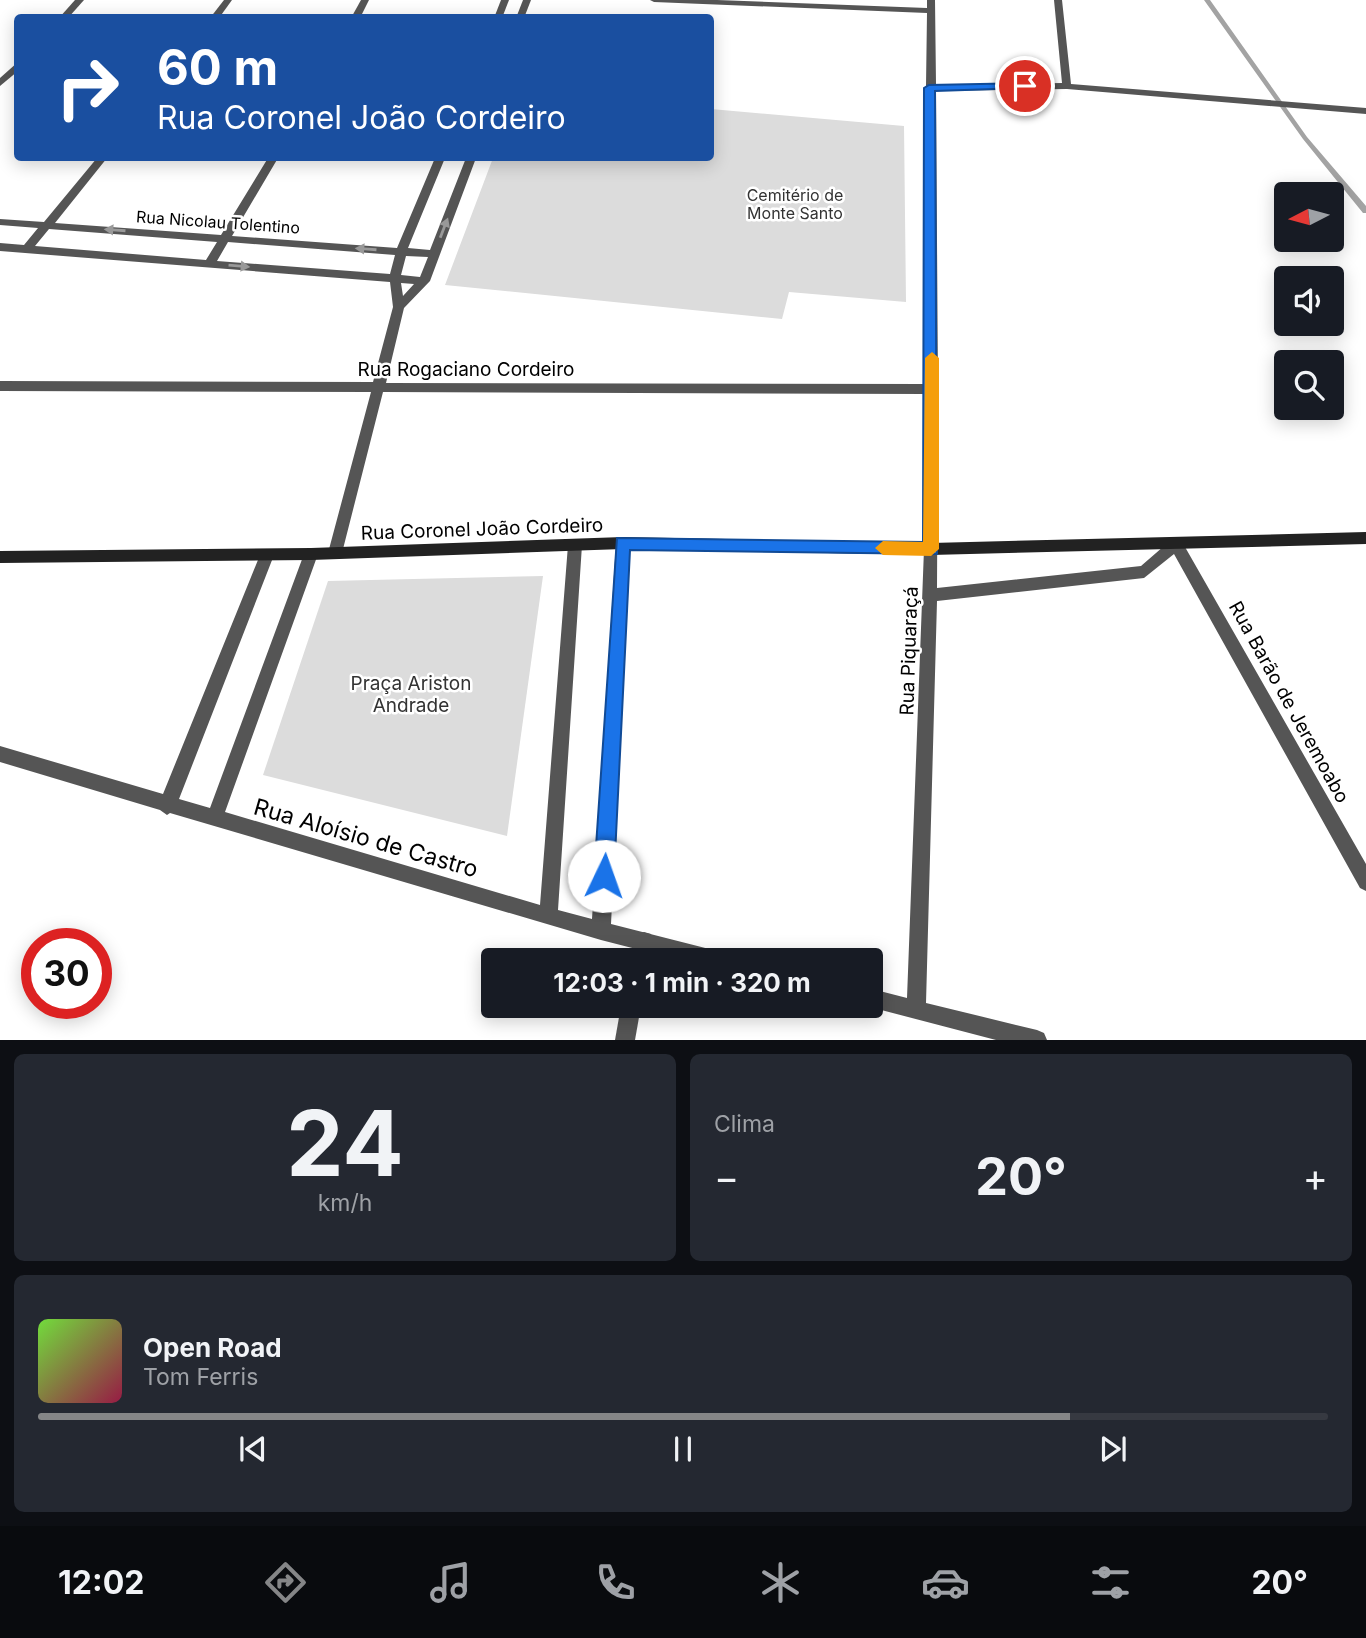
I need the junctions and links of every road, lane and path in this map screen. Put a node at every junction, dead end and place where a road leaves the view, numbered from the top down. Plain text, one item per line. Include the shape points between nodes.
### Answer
1 (80, 0) edge
2 (228, 0) edge
3 (654, 0) edge
4 (1058, 0) edge
5 (700, 1) edge
6 (930, 5) edge
7 (67, 14) edge
8 (217, 14) edge
9 (14, 69) edge
10 (0, 83) edge
11 (1067, 86) junction
12 (929, 88) junction
13 (1366, 111) edge
14 (100, 161) edge
15 (271, 161) edge
16 (439, 161) edge
17 (470, 161) edge
18 (0, 222) edge
19 (48, 224) junction
20 (226, 238) junction
21 (0, 247) edge
22 (27, 249) junction
23 (401, 251) junction
24 (435, 254) junction
25 (209, 264) junction
26 (395, 279) junction
27 (424, 281) junction
28 (399, 307) junction
29 (0, 386) edge
30 (380, 388) junction
31 (932, 389) junction
32 (1366, 538) edge
33 (623, 543) junction
34 (1176, 544) junction
35 (575, 545) junction
36 (931, 549) junction
37 (335, 553) junction
38 (311, 554) junction
39 (267, 555) junction
40 (0, 557) edge
41 (930, 595) junction
42 (0, 754) edge
43 (167, 806) junction
44 (214, 819) junction
45 (1366, 881) edge
46 (548, 917) junction
47 (601, 931) junction
48 (644, 941) junction
49 (643, 948) edge
50 (671, 948) edge
51 (883, 1002) edge
52 (916, 1010) junction
53 (629, 1018) edge
54 (625, 1040) edge
55 (1037, 1040) edge

1 - 7 street
2 - 8 street
3 - 5 street
4 - 11 street
5 - 6 street
6 - 12 street, Rua Piquaraçá
9 - 10 street
11 - 12 street
11 - 13 street
12 - 31 street, Rua Piquaraçá
14 - 19 street
15 - 20 street
16 - 23 street
24 -> 17 street
18 - 19 street, Rua Nicolau Tolentino
20 -> 19 street, Rua Nicolau Tolentino
19 - 22 street
23 -> 20 street, Rua Nicolau Tolentino
20 - 25 street
21 - 22 street
22 - 25 street
23 - 24 street, Rua Nicolau Tolentino
23 - 26 street
24 - 27 street
25 -> 26 street
26 - 27 street
26 - 28 street
27 - 28 street
28 - 30 street
29 - 30 street, Rua Rogaciano Cordeiro
30 - 31 street, Rua Rogaciano Cordeiro
30 - 37 street
31 - 36 street, Rua Piquaraçá
32 - 34 main road, Rua Coronel João Cordeiro
33 - 35 main road, Rua Coronel João Cordeiro
33 - 36 main road, Rua Coronel João Cordeiro
33 - 47 street
34 - 36 main road, Rua Coronel João Cordeiro
34 - 41 street via 1144,572
34 - 45 street, Rua Barão de Jeremoabo
35 - 37 main road, Rua Coronel João Cordeiro
35 - 46 street
36 - 41 street, Rua Piquaraçá
37 - 38 main road, Rua Coronel João Cordeiro
38 - 39 main road, Rua Coronel João Cordeiro
38 - 44 street
39 - 40 main road, Rua Coronel João Cordeiro
39 - 43 street
41 - 52 street, Rua Piquaraçá
42 - 43 street, Rua Aloísio de Castro
43 - 44 street, Rua Aloísio de Castro
44 - 46 street, Rua Aloísio de Castro
46 - 47 street, Rua Aloísio de Castro
47 - 48 street, Rua Aloísio de Castro
48 - 49 street
48 - 50 street, Rua Aloísio de Castro
51 - 52 street
52 - 55 street
53 - 54 street

